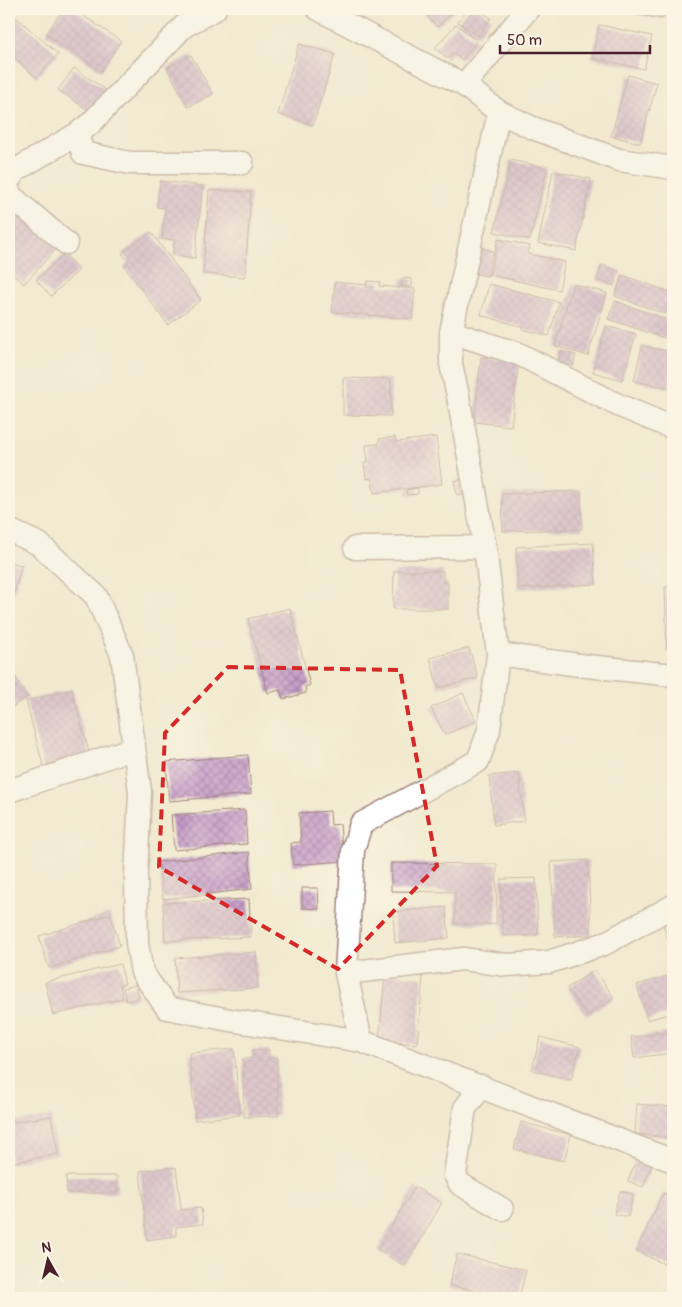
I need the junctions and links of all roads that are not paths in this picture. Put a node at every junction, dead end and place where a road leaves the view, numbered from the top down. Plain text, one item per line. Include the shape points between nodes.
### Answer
1 (215, 9) edge
2 (318, 9) edge
3 (528, 9) edge
4 (464, 85) junction
5 (499, 112) junction
6 (77, 134) junction
7 (242, 163) dead end
8 (673, 168) edge
9 (9, 180) edge
10 (9, 191) edge
11 (66, 243) dead end
12 (450, 332) junction
13 (673, 428) edge
14 (9, 530) edge
15 (485, 547) junction
16 (355, 548) dead end
17 (498, 654) junction
18 (673, 675) edge
19 (134, 748) junction
20 (9, 791) edge
21 (673, 906) edge
22 (346, 973) junction
23 (361, 1041) junction
24 (482, 1086) junction
25 (673, 1161) edge
26 (502, 1209) dead end

1 - 6 street via 184,26
2 - 4 street
3 - 4 street
4 - 5 street
5 - 8 street via 619,160
5 - 12 street
6 - 7 street via 84,154 130,163
6 - 9 street via 16,170
10 - 11 street
12 - 13 street via 519,354 618,405
12 - 15 street via 451,364
14 - 19 street via 38,544 96,596 122,655
15 - 16 street
15 - 17 street
17 - 18 street
17 - 22 street via 489,730 478,761 361,824 352,850
19 - 20 street
19 - 23 street via 140,792 137,943 142,972 167,1008
21 - 22 street via 604,944 549,962 507,965 463,959
22 - 23 street
23 - 24 street
24 - 25 street
24 - 26 street via 465,1108 455,1175 460,1184

